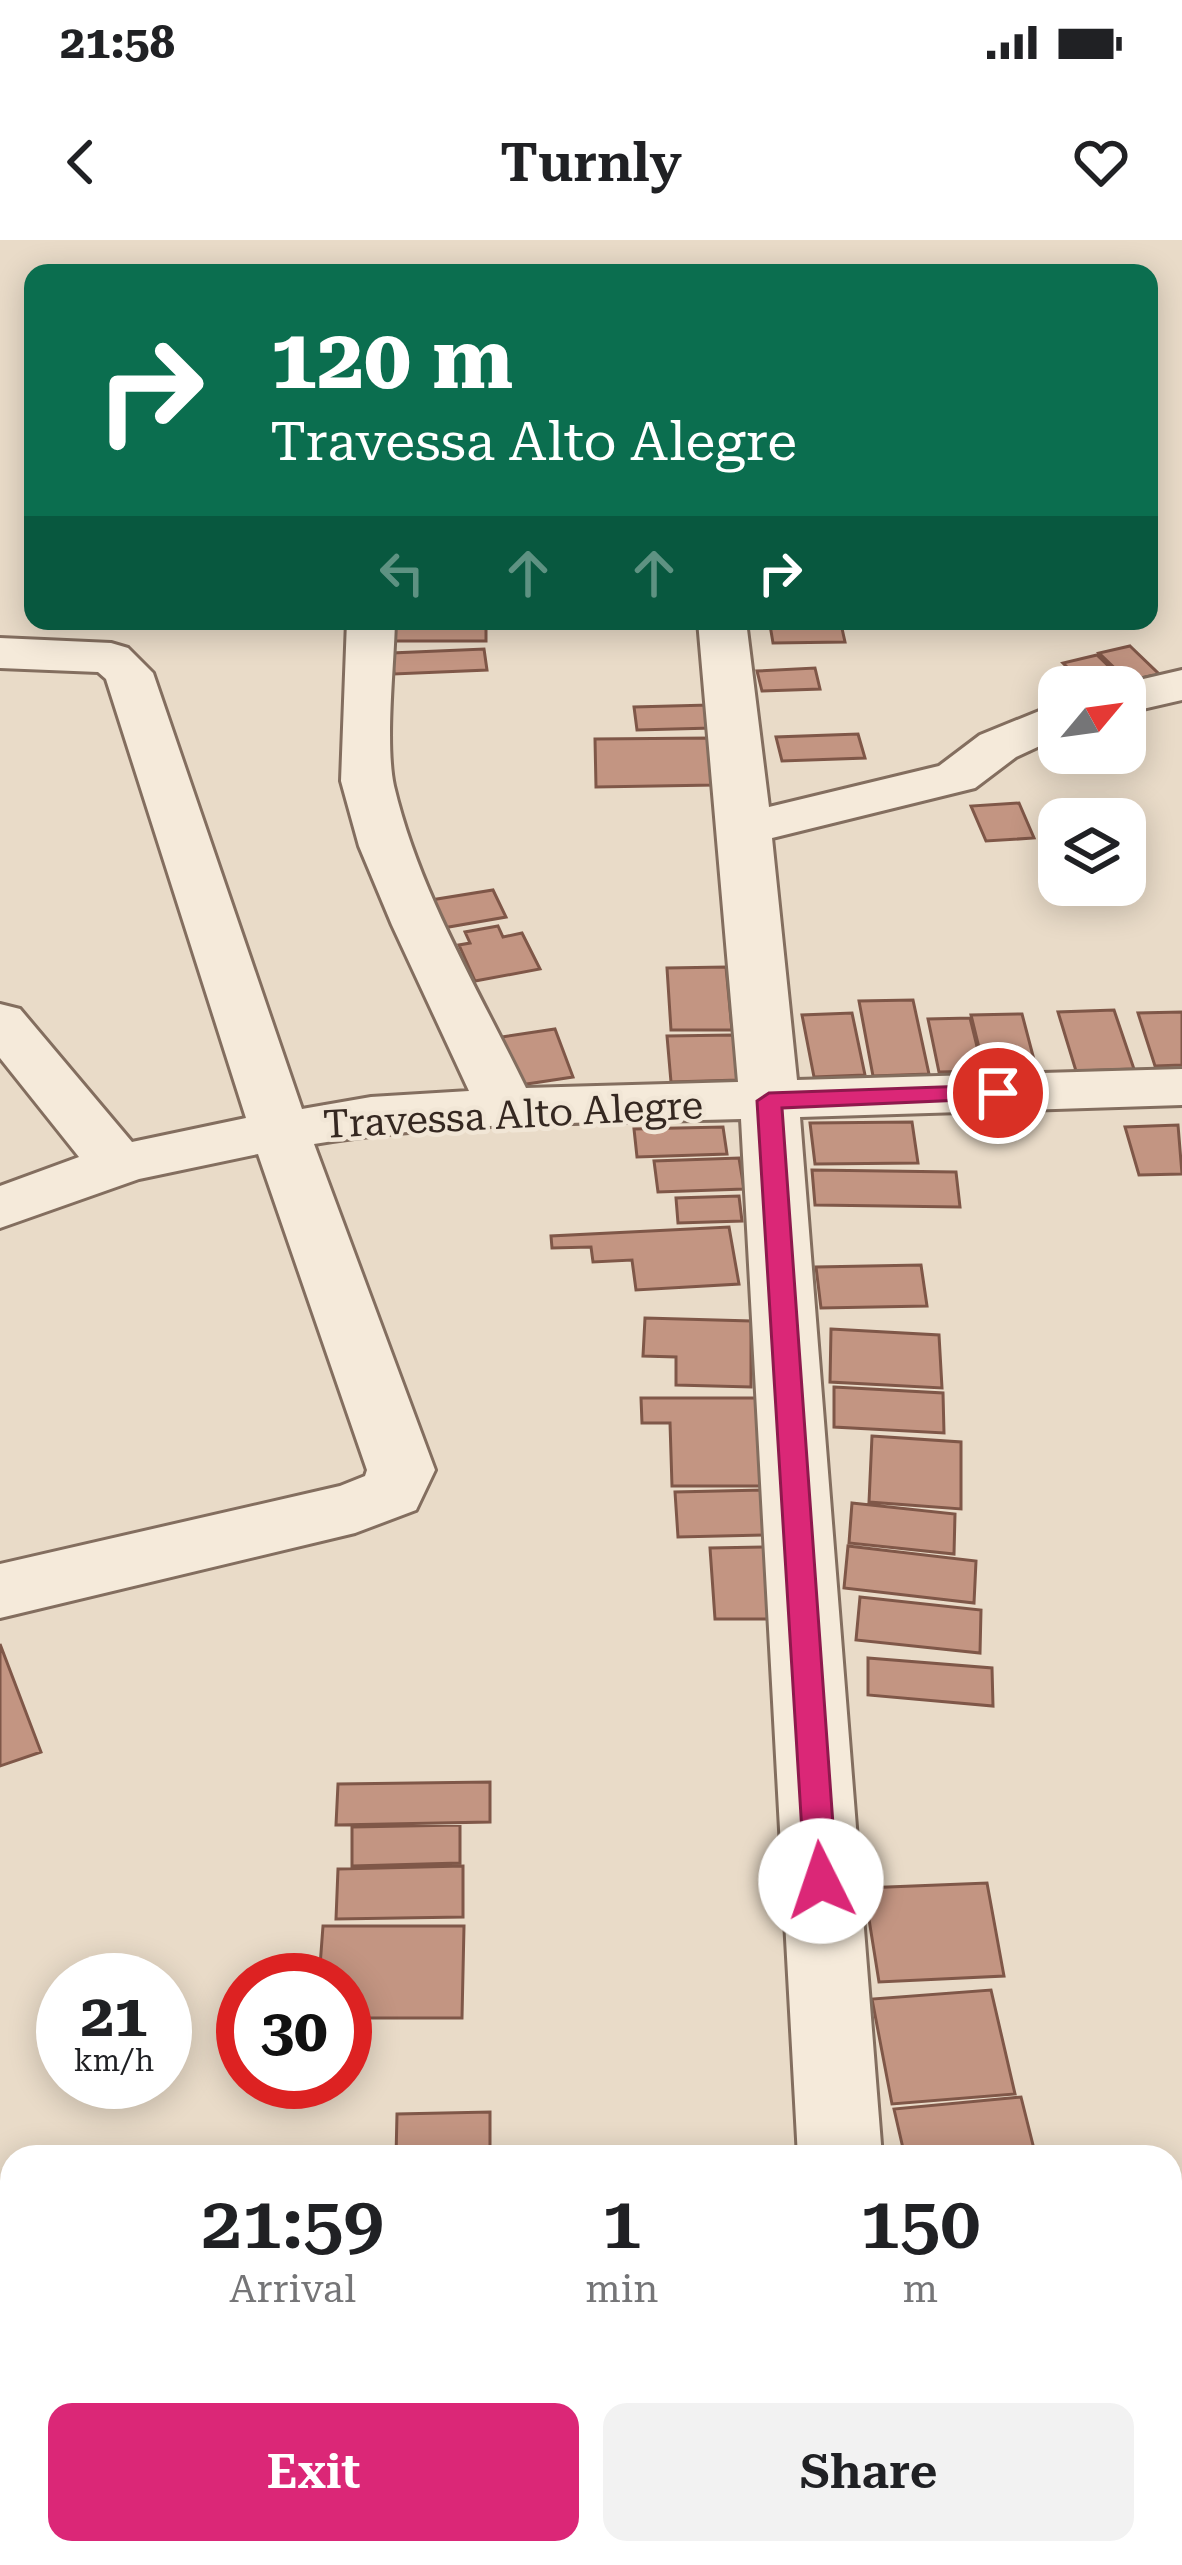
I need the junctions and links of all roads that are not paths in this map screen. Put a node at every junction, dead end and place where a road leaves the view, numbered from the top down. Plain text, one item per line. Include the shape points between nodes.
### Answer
1 (371, 630) edge
2 (723, 630) edge
3 (0, 653) edge
4 (1182, 685) edge
5 (1146, 693) edge
6 (1038, 728) edge
7 (747, 828) junction
8 (0, 1021) edge
9 (1182, 1087) edge
10 (769, 1101) junction
11 (506, 1107) junction
12 (279, 1129) junction
13 (118, 1165) junction
14 (0, 1208) edge
15 (0, 1591) edge
16 (839, 2145) edge

1 - 11 street via 367,781 419,925
2 - 7 street
3 - 12 street via 111,658 129,673
4 - 5 street
6 - 7 street via 957,777
7 - 10 street
8 - 13 street
9 - 10 street, Travessa Alto Alegre
10 - 11 street, Travessa Alto Alegre
10 - 16 street
11 - 12 street, Travessa Alto Alegre
12 - 13 street, Travessa Alto Alegre
12 - 15 street via 400,1470 398,1484 355,1508
13 - 14 street, Travessa Alto Alegre

